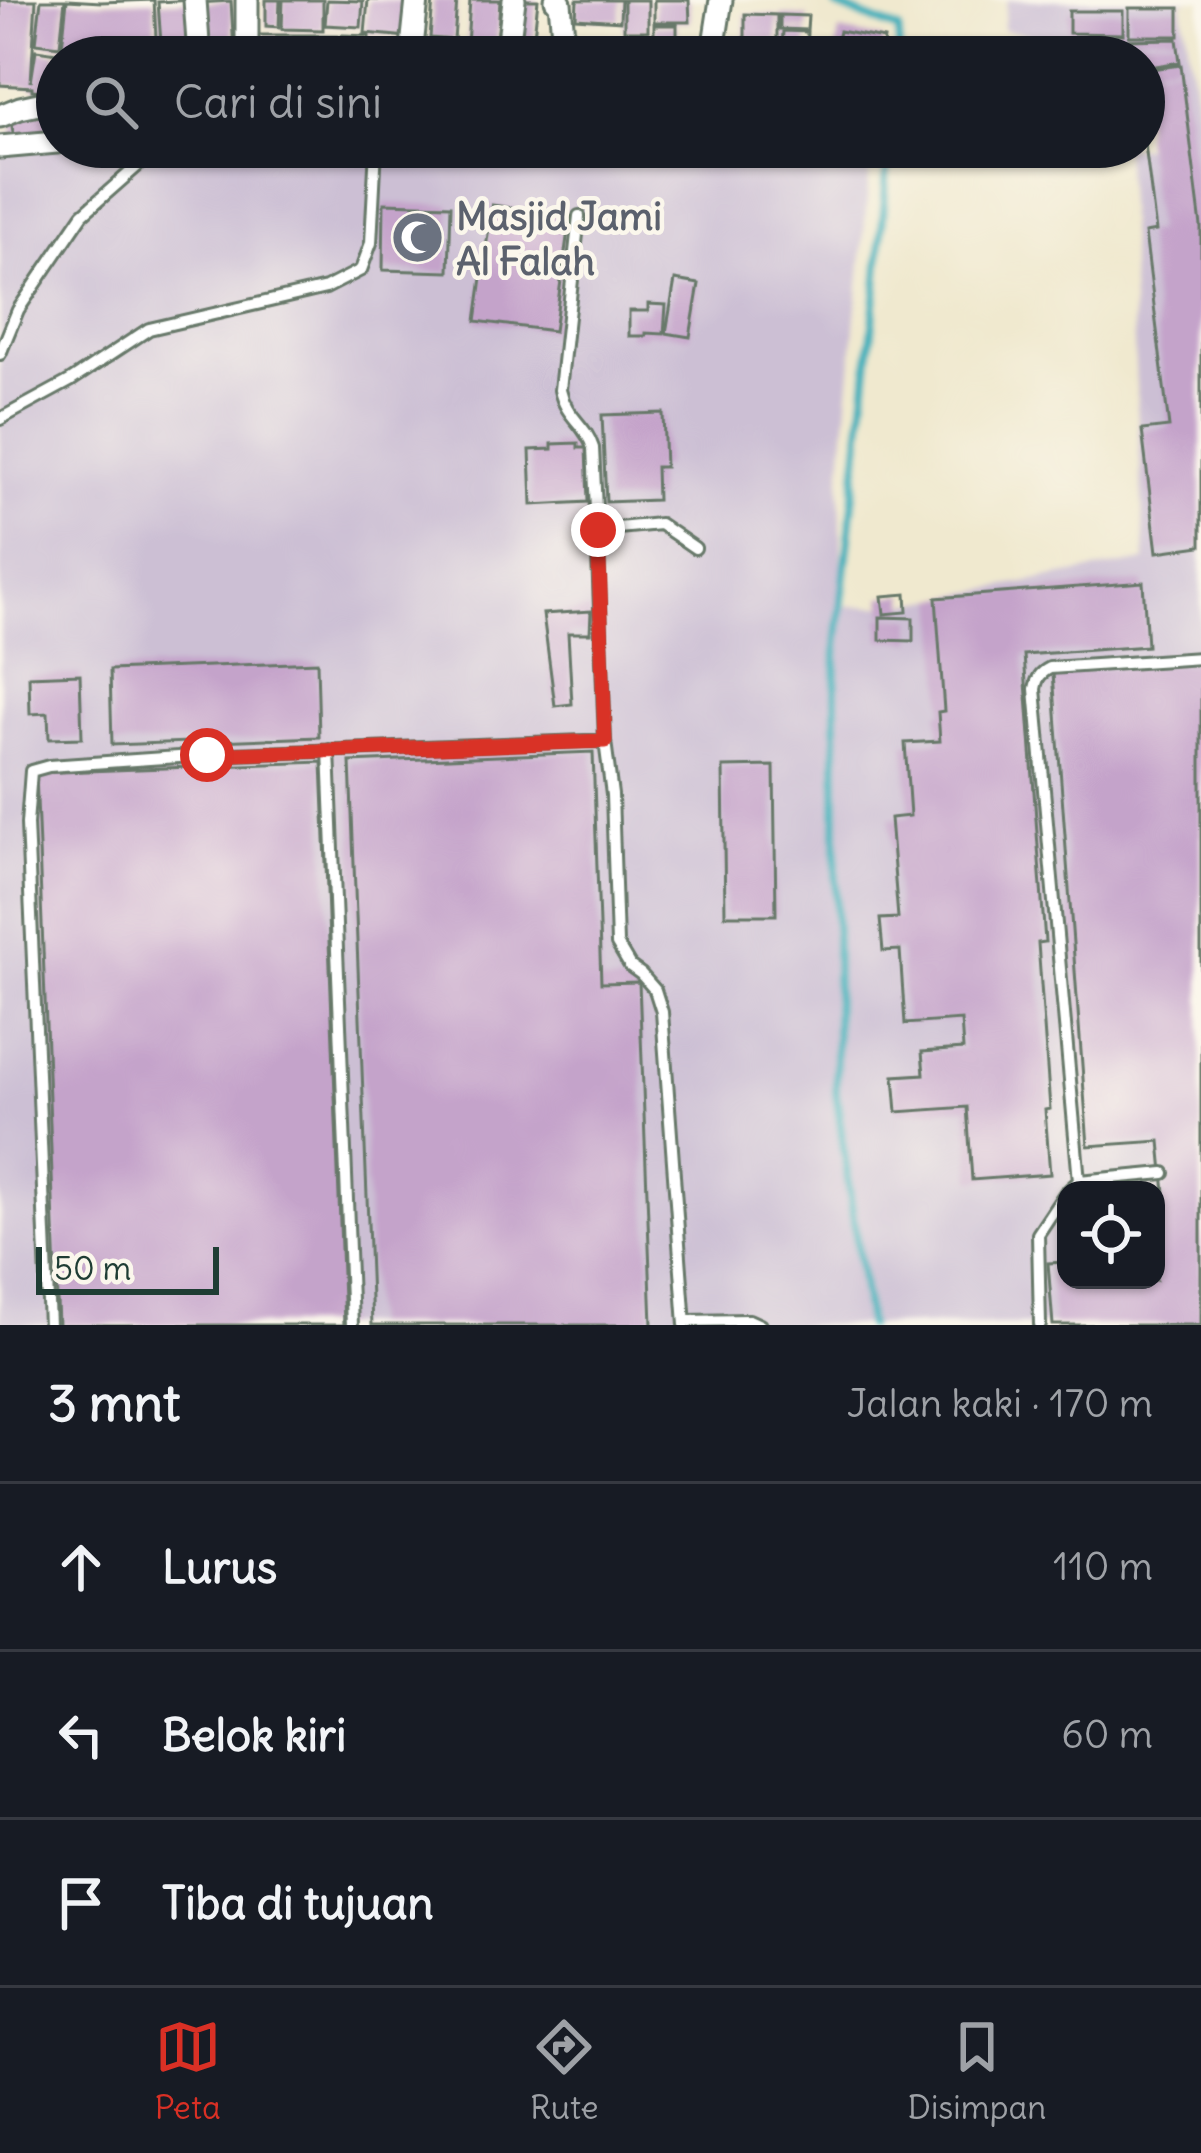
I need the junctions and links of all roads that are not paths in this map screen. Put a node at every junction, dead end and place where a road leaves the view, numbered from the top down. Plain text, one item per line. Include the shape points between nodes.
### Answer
1 (195, 0) edge
2 (247, 0) edge
3 (417, 0) edge
4 (514, 0) edge
5 (556, 0) edge
6 (721, 0) edge
7 (198, 36) edge
8 (247, 36) edge
9 (413, 36) edge
10 (510, 36) edge
11 (564, 36) edge
12 (715, 36) edge
13 (36, 105) edge
14 (0, 116) edge
15 (36, 144) edge
16 (0, 148) edge
17 (135, 168) edge
18 (375, 168) edge
19 (579, 216) dead end
20 (0, 354) edge
21 (0, 419) edge
22 (598, 530) junction
23 (695, 548) dead end
24 (1201, 658) edge
25 (605, 741) junction
26 (329, 750) junction
27 (1164, 1173) dead end
28 (1070, 1181) edge
29 (1114, 1181) edge
30 (1057, 1208) edge
31 (686, 1323) edge
32 (49, 1325) edge
33 (352, 1325) edge
34 (760, 1325) edge
35 (1040, 1325) edge

1 - 7 street
2 - 8 street
3 - 9 street
4 - 10 street
5 - 11 street
6 - 12 street
13 - 14 street
15 - 16 street
17 - 20 lane via 83,214 18,310
18 - 21 lane via 361,270 326,288 149,329
19 - 22 lane via 560,390 589,435
22 - 23 lane via 660,524
22 - 25 lane
24 - 28 lane via 1050,668 1036,680
25 - 26 lane
25 - 31 lane via 617,944 655,990 662,1012
26 - 32 lane via 31,771
26 - 33 lane
27 - 29 lane
30 - 35 lane via 1038,1234
31 - 34 lane

